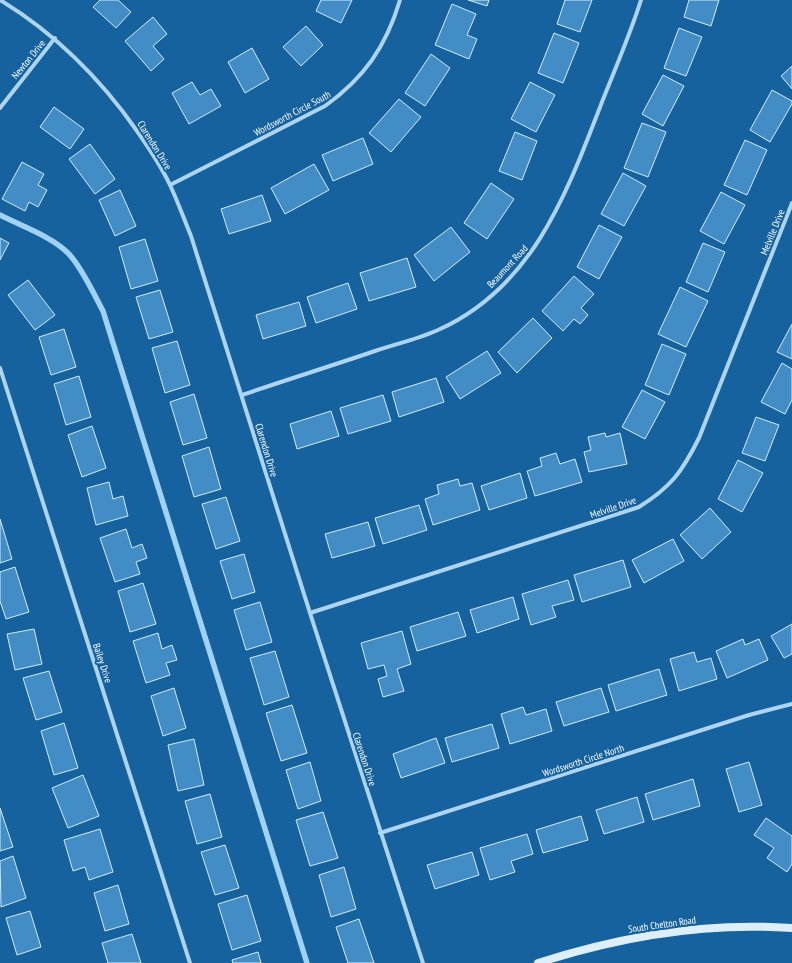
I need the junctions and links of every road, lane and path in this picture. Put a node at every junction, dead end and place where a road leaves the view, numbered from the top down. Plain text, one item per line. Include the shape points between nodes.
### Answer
1 (0, 0) edge
2 (400, 0) edge
3 (641, 0) edge
4 (55, 38) junction
5 (0, 108) edge
6 (170, 184) junction
7 (792, 203) edge
8 (0, 368) edge
9 (242, 395) junction
10 (310, 613) junction
11 (792, 704) edge
12 (380, 834) junction
13 (792, 928) edge
14 (190, 963) edge
15 (423, 963) edge
16 (538, 963) edge

1 - 4 street, Clarendon Drive
2 - 6 street, Wordsworth Circle South via 392,25 378,52 362,75 345,91 325,106
3 - 9 street, Beaumont Road via 573,179 557,212 540,241 519,268 496,291 470,312 438,330
4 - 5 street, Newton Drive
4 - 6 street, Clarendon Drive via 116,100
6 - 9 street, Clarendon Drive via 191,236
7 - 10 street, Melville Drive via 699,438 688,460 660,494 639,508
8 - 14 street, Bailey Drive
9 - 10 street, Clarendon Drive
10 - 12 street, Clarendon Drive
11 - 12 street, Wordsworth Circle North via 748,715
12 - 15 street, Clarendon Drive
13 - 16 main road, South Chelton Road via 734,926 689,929 584,948

